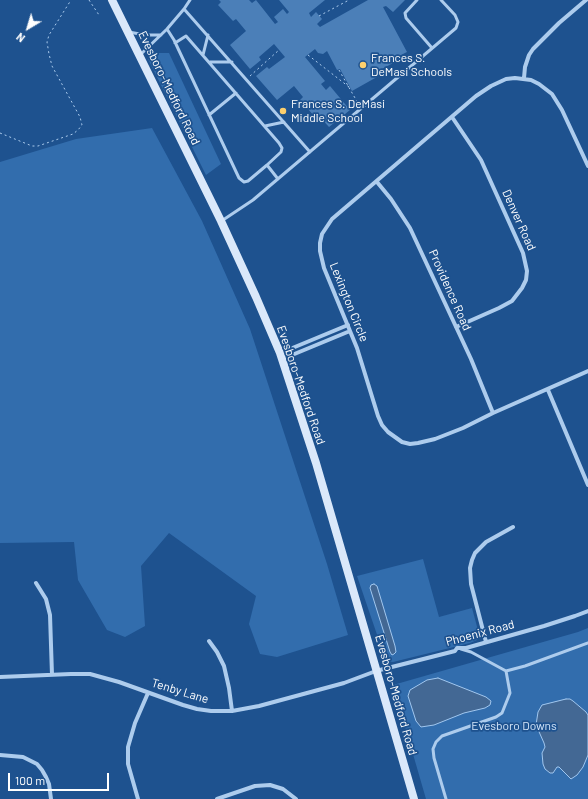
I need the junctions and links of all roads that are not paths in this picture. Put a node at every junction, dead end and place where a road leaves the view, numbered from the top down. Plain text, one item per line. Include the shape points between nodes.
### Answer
1 (112, 0) edge
2 (190, 0) edge
3 (417, 0) edge
4 (441, 0) edge
5 (586, 0) edge
6 (184, 9) junction
7 (167, 29) junction
8 (128, 32) junction
9 (161, 35) junction
10 (208, 35) junction
11 (175, 43) junction
12 (432, 48) junction
13 (140, 55) junction
14 (203, 55) junction
15 (210, 62) junction
16 (232, 62) junction
17 (524, 78) junction
18 (236, 93) junction
19 (209, 115) junction
20 (452, 117) junction
21 (284, 122) junction
22 (265, 126) junction
23 (310, 152) junction
24 (266, 165) junction
25 (588, 166) edge
26 (278, 179) junction
27 (377, 182) junction
28 (221, 221) junction
29 (348, 325) junction
30 (456, 327) junction
31 (350, 331) junction
32 (284, 355) junction
33 (588, 371) edge
34 (548, 390) junction
35 (493, 413) junction
36 (588, 485) edge
37 (513, 526) dead end
38 (36, 583) dead end
39 (588, 611) edge
40 (209, 641) dead end
41 (486, 642) junction
42 (588, 643) edge
43 (457, 648) junction
44 (376, 671) junction
45 (506, 671) junction
46 (52, 674) junction
47 (0, 676) edge
48 (148, 693) junction
49 (232, 711) junction
50 (0, 756) edge
51 (52, 799) edge
52 (138, 799) edge
53 (216, 799) edge
54 (296, 799) edge
55 (414, 799) edge
56 (446, 799) edge

1 - 8 street, Evesboro-Medford Road
2 - 6 lane
3 - 12 lane via 405,13 406,18
4 - 12 lane via 458,22 456,28
5 - 17 street via 533,49 529,55
6 - 7 lane
6 - 10 lane
7 - 9 lane
7 - 11 lane
8 - 9 lane via 145,36
8 - 13 street, Evesboro-Medford Road
9 - 13 lane
10 - 14 lane
10 - 16 lane
11 - 14 lane via 186,36
11 - 19 lane
12 - 23 lane
13 - 28 street, Evesboro-Medford Road
14 - 15 lane
15 - 16 lane
15 - 18 lane
16 - 21 lane
17 - 20 street, Lexington Circle via 506,79 491,86
17 - 25 street via 539,84 552,94
18 - 19 lane
18 - 22 lane
19 - 24 lane via 239,178 244,182 248,181
20 - 27 street, Lexington Circle
20 - 30 street, Denver Road via 486,171 524,253 527,271 522,288 512,301
21 - 22 lane
21 - 23 lane
22 - 24 lane via 282,148
23 - 26 lane
24 - 26 lane
26 - 28 lane via 253,200
27 - 29 street, Lexington Circle via 332,219 324,230 320,243 324,268
27 - 30 street, Providence Road via 410,228
28 - 32 street, Evesboro-Medford Road
29 - 31 street, Lexington Circle
29 - 32 street via 290,349
30 - 35 street, Providence Road
31 - 32 street via 292,356
31 - 35 street, Lexington Circle via 382,425 394,438 410,444 435,439
32 - 44 street, Evesboro-Medford Road
33 - 34 street, Lexington Circle
34 - 35 street, Lexington Circle
34 - 36 street
37 - 41 street via 486,542 475,552 470,568 471,584
38 - 46 street via 46,599 50,615
39 - 41 street, Phoenix Road
40 - 49 street via 224,666
41 - 43 street, Phoenix Road
42 - 45 lane
43 - 44 street, Phoenix Road via 455,651
43 - 45 lane via 471,652
44 - 49 street, Tenby Lane via 348,682 269,704
44 - 55 street, Evesboro-Medford Road
45 - 56 lane via 510,694 502,713 496,718 442,736 436,742 433,749 434,758
46 - 47 street, Tenby Lane
46 - 48 street, Tenby Lane via 100,676
48 - 49 street, Tenby Lane via 202,710
48 - 52 street via 128,747 128,764
50 - 51 street via 23,757 37,764 49,784
53 - 54 street via 256,786 270,785 283,789

